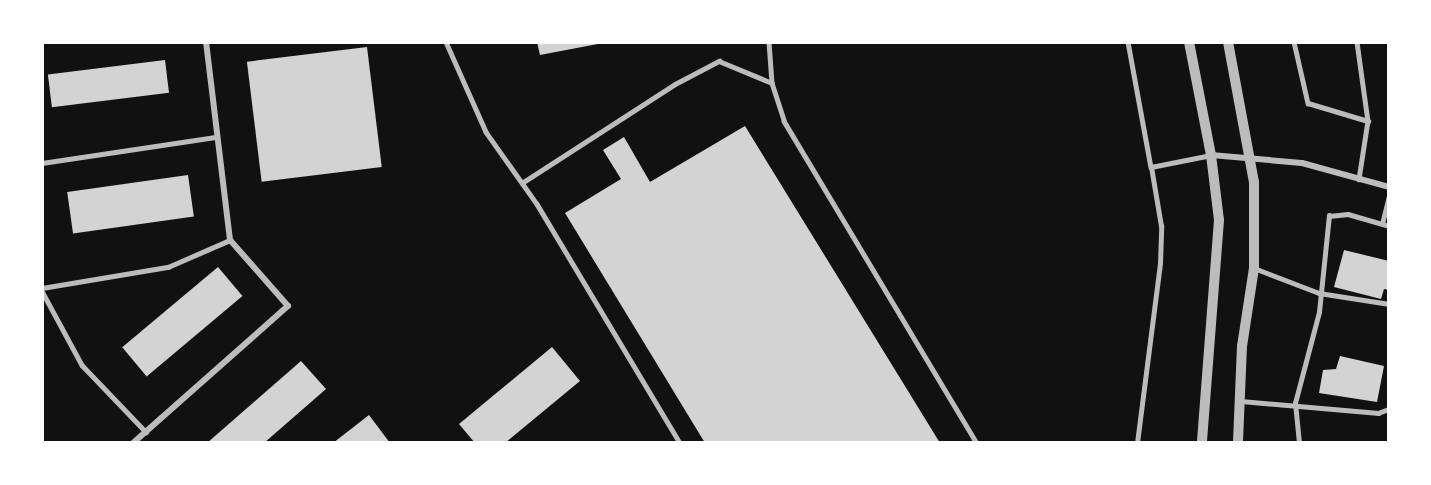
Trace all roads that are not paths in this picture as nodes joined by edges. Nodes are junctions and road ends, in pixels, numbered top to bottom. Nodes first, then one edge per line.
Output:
1 (206, 42) edge
2 (446, 42) edge
3 (769, 42) edge
4 (1128, 42) edge
5 (1189, 42) edge
6 (1228, 42) edge
7 (1294, 42) edge
8 (1357, 42) edge
9 (772, 83) junction
10 (1368, 121) junction
11 (216, 137) junction
12 (1211, 154) junction
13 (1252, 155) junction
14 (42, 163) edge
15 (1151, 166) junction
16 (1359, 179) junction
17 (522, 183) junction
18 (1389, 187) edge
19 (1389, 195) edge
20 (1382, 224) junction
21 (1389, 226) edge
22 (230, 240) junction
23 (1254, 268) junction
24 (42, 289) edge
25 (1319, 293) junction
26 (1389, 304) edge
27 (1239, 401) junction
28 (1295, 403) junction
29 (1389, 409) edge
30 (146, 432) junction
31 (133, 443) edge
32 (680, 443) edge
33 (977, 443) edge
34 (1137, 443) edge
35 (1202, 443) edge
36 (1238, 443) edge
37 (1299, 443) edge

1 - 11 street
2 - 17 lane
3 - 9 lane
4 - 15 lane
5 - 12 street
6 - 13 street
7 - 10 lane
8 - 10 lane
9 - 17 lane
9 - 33 lane
10 - 16 lane
11 - 14 lane
11 - 22 street
12 - 13 street
12 - 15 lane
12 - 35 street
13 - 16 street
13 - 23 street
15 - 34 lane
16 - 18 street
17 - 32 lane
19 - 20 lane
20 - 21 lane
20 - 25 lane
22 - 24 lane
22 - 30 street
23 - 25 lane
23 - 27 street
24 - 30 lane
25 - 26 lane
25 - 28 lane
27 - 28 lane
27 - 36 street
28 - 29 lane
28 - 37 lane
30 - 31 street

